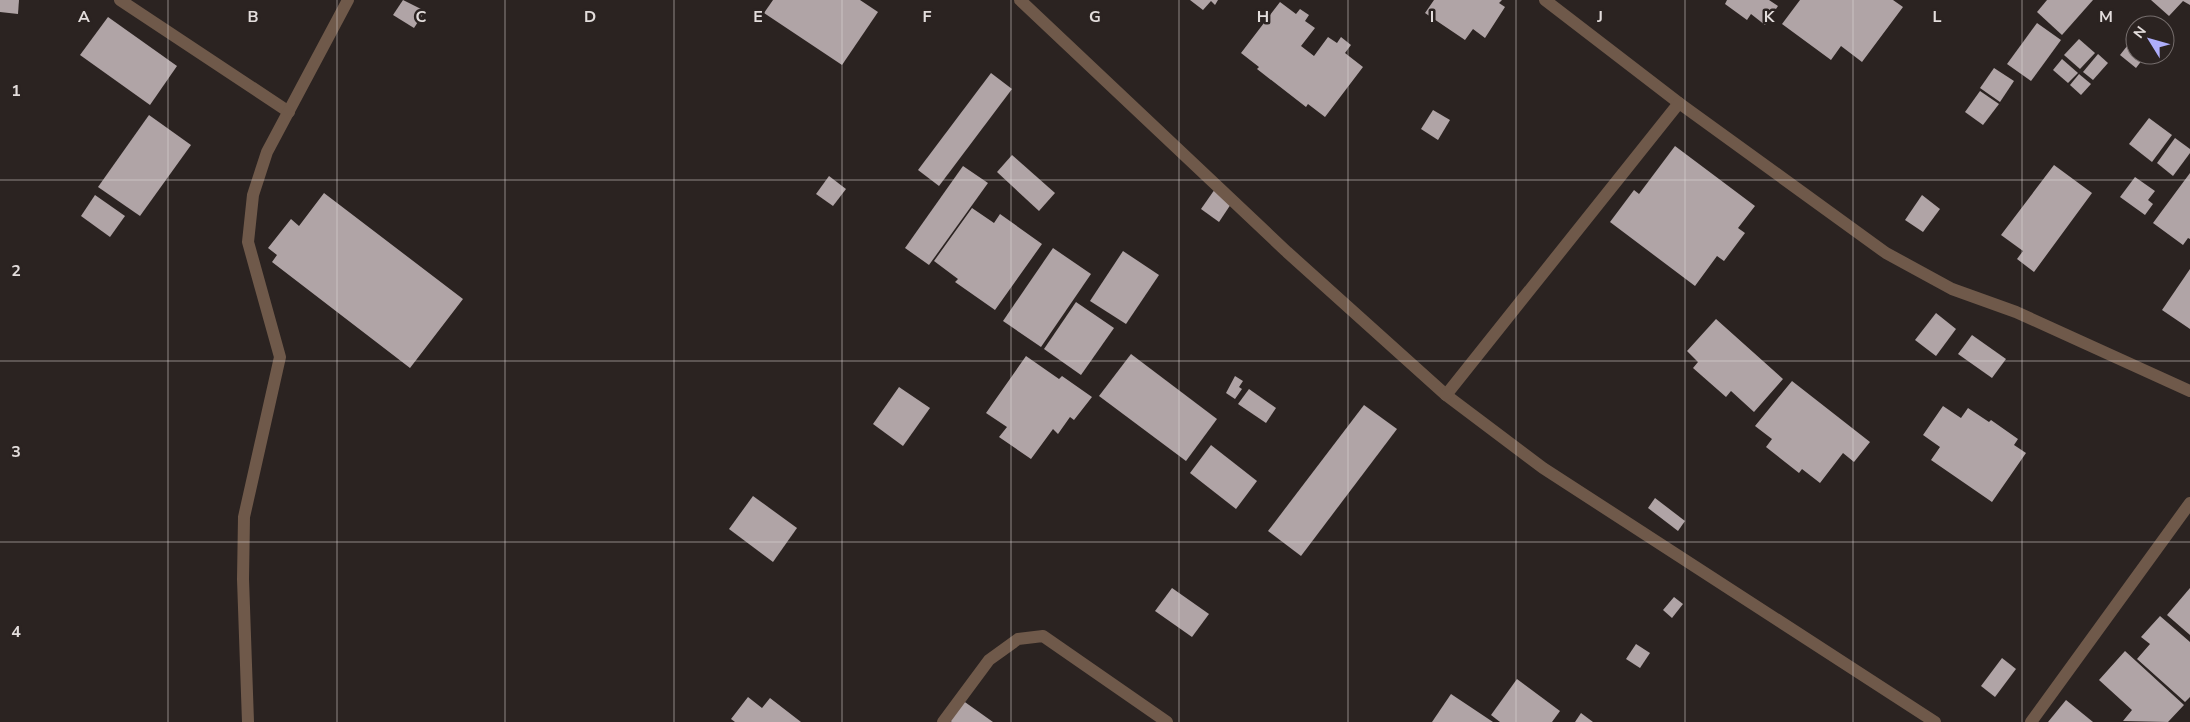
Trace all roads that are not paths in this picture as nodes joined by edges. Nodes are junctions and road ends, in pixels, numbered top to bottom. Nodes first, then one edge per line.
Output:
1 (120, 0) edge
2 (348, 0) edge
3 (1020, 0) edge
4 (1545, 0) edge
5 (1679, 103) junction
6 (290, 112) junction
7 (2190, 391) edge
8 (1446, 394) junction
9 (2190, 503) edge
10 (248, 722) edge
11 (943, 722) edge
12 (1167, 722) edge
13 (1935, 722) edge
14 (2030, 722) edge

1 - 6 street
2 - 6 street
3 - 8 street
4 - 5 street
5 - 7 street
5 - 8 street
6 - 10 street
8 - 13 street
9 - 14 street
11 - 12 street

